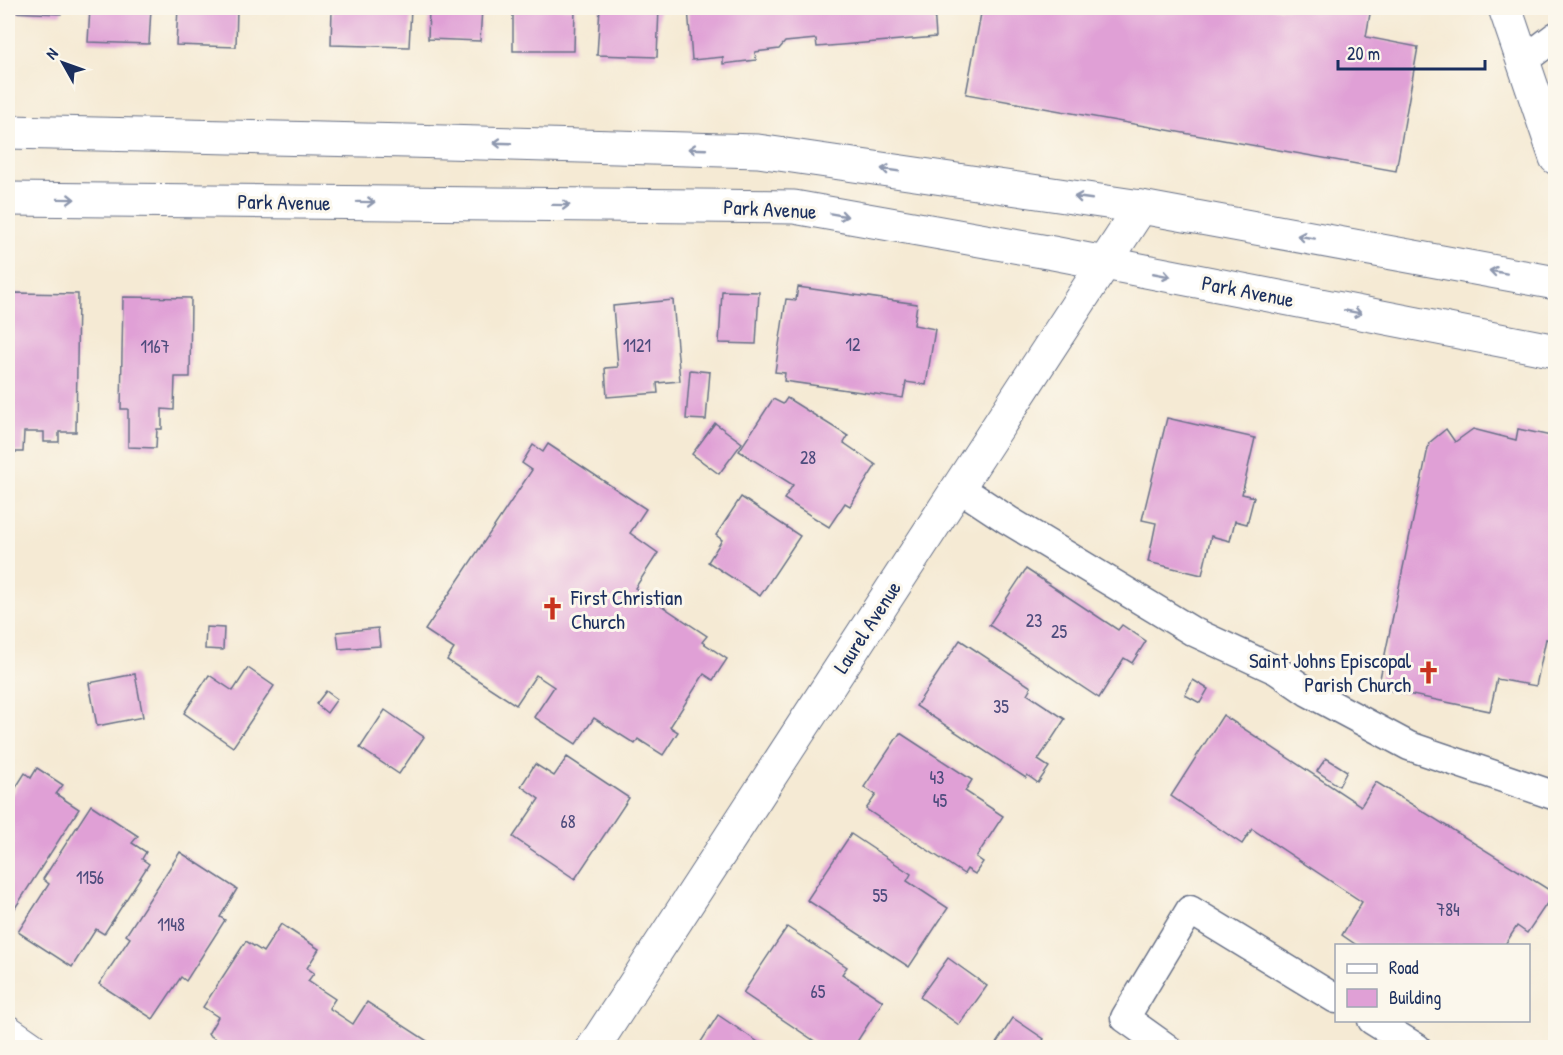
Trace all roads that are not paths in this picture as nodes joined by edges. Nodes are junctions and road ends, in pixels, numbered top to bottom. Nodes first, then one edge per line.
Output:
1 (1505, 8) edge
2 (1556, 36) edge
3 (1523, 61) junction
4 (8, 132) edge
5 (1556, 158) edge
6 (8, 198) edge
7 (1141, 207) junction
8 (1104, 263) junction
9 (1556, 283) edge
10 (1556, 351) edge
11 (958, 487) junction
12 (1556, 796) edge
13 (1335, 998) edge
14 (1375, 1022) edge
15 (8, 1032) edge
16 (31, 1047) edge
17 (592, 1047) edge
18 (1167, 1047) edge
19 (1417, 1047) edge

1 - 3 main road
2 - 3 lane
3 - 5 main road
7 -> 4 main road
6 -> 8 main road, Park Avenue
7 - 8 main road, Laurel Avenue
9 -> 7 main road
8 -> 10 main road, Park Avenue
8 - 11 main road, Laurel Avenue
11 - 12 lane
11 - 17 main road, Laurel Avenue
13 - 18 lane
14 - 19 lane
15 - 16 main road

